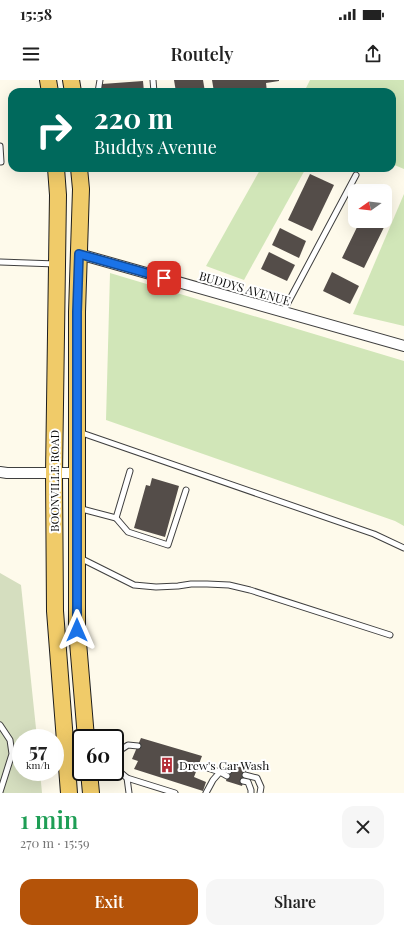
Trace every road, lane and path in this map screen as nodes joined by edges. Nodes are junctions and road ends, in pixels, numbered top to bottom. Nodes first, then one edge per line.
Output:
1 (0, 146) edge
2 (2, 162) dead end
3 (56, 172) edge
4 (80, 172) edge
5 (356, 175) dead end
6 (79, 254) junction
7 (0, 262) edge
8 (57, 264) junction
9 (283, 312) junction
10 (404, 346) edge
11 (77, 432) junction
12 (130, 471) dead end
13 (0, 472) edge
14 (77, 473) junction
15 (54, 474) junction
16 (186, 490) dead end
17 (77, 507) junction
18 (116, 518) junction
19 (404, 548) edge
20 (77, 556) junction
21 (390, 635) dead end
22 (0, 725) edge
23 (85, 729) edge
24 (138, 746) dead end
25 (198, 765) dead end
26 (220, 772) junction
27 (228, 773) dead end
28 (127, 778) junction
29 (90, 781) edge
30 (0, 792) edge
31 (69, 793) edge
32 (91, 793) edge
33 (129, 793) edge
34 (175, 793) edge
35 (206, 793) edge
36 (251, 793) edge
37 (260, 793) edge

1 - 2 lane
3 - 8 main road, BOONVILLE ROAD
4 - 6 main road, BOONVILLE ROAD
5 - 9 lane
6 - 9 street, BUDDYS AVENUE
6 - 11 main road, BOONVILLE ROAD
7 - 8 lane
8 - 15 main road, BOONVILLE ROAD
9 - 10 street, BUDDYS AVENUE
11 - 14 main road, BOONVILLE ROAD
11 - 19 lane
12 - 18 lane
13 - 15 street
14 - 15 street
14 - 17 main road, BOONVILLE ROAD
15 - 31 main road, BOONVILLE ROAD
16 - 18 lane
17 - 18 lane
17 - 20 main road, BOONVILLE ROAD
20 - 21 lane
20 - 23 main road, BOONVILLE ROAD
22 - 30 lane
24 - 28 lane
25 - 26 lane
26 - 27 lane
26 - 35 lane
28 - 33 lane
28 - 34 lane
29 - 32 main road
36 - 37 lane

